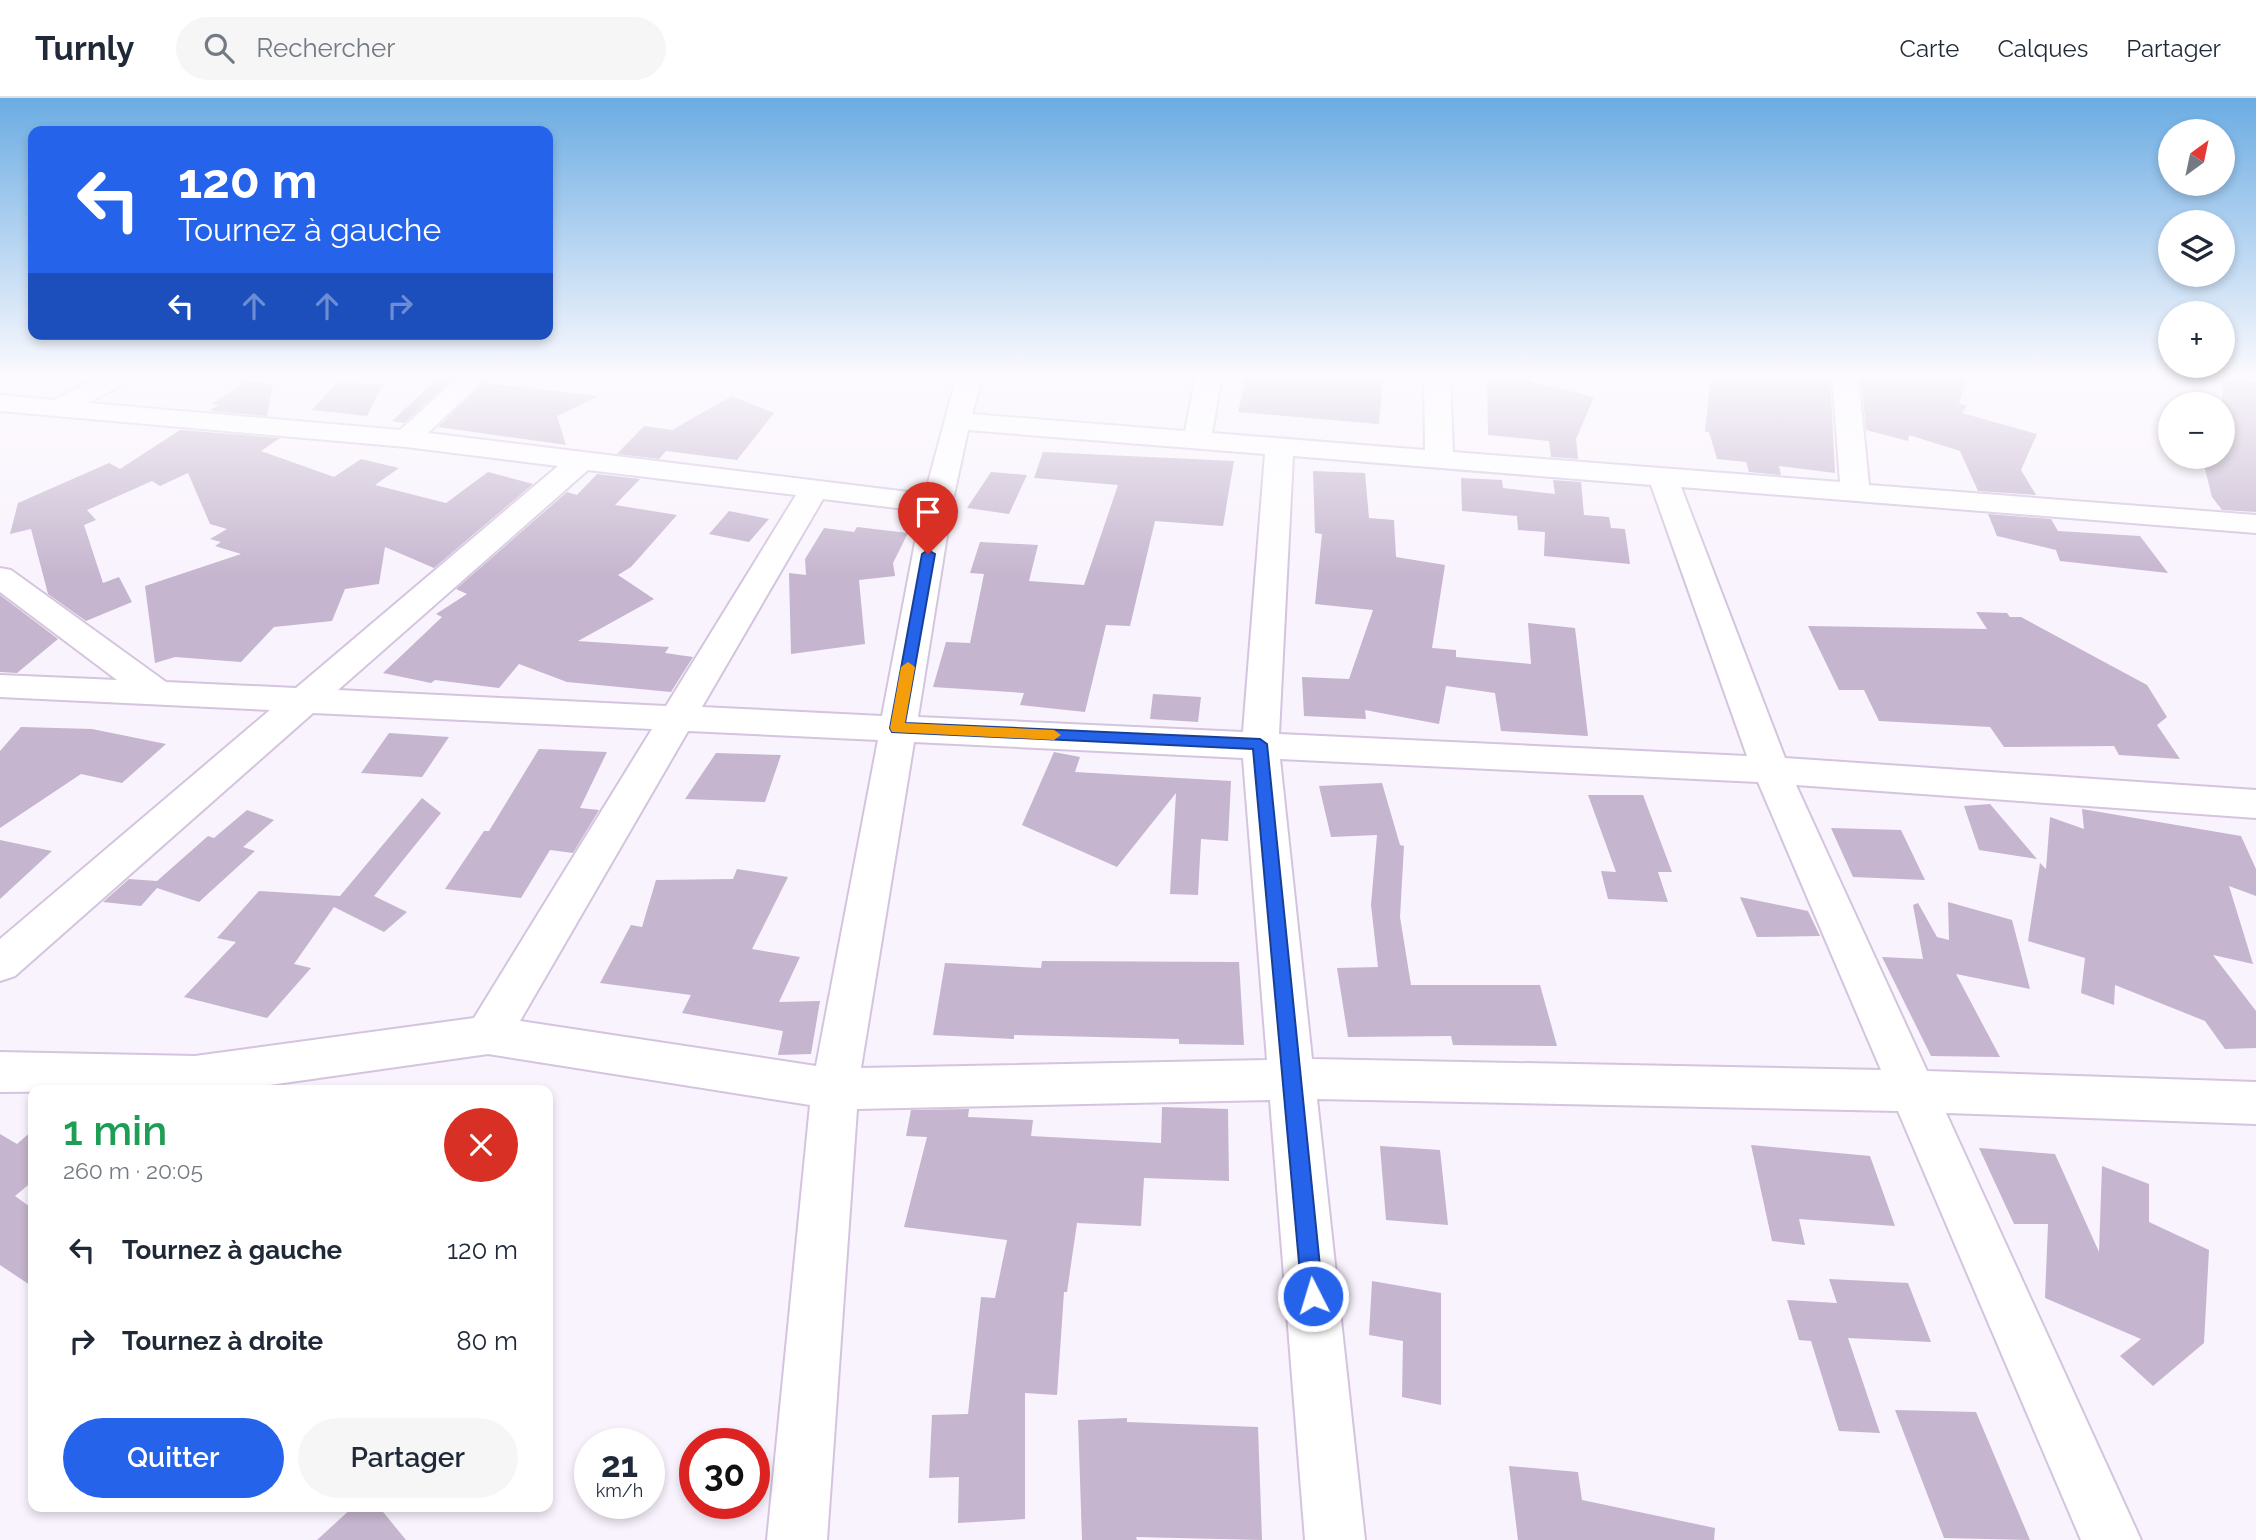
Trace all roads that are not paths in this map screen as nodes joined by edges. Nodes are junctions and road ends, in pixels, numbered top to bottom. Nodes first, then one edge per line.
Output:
1 (434, 442) edge
2 (951, 442) edge
3 (1229, 442) edge
4 (1439, 442) edge
5 (1851, 442) edge
6 (1280, 446) junction
7 (1439, 459) junction
8 (582, 460) junction
9 (1663, 477) junction
10 (814, 489) junction
11 (1855, 492) junction
12 (937, 504) junction
13 (2256, 524) edge
14 (0, 577) edge
15 (0, 687) edge
16 (160, 695) junction
17 (304, 701) junction
18 (680, 718) junction
19 (897, 728) junction
20 (1260, 744) junction
21 (1770, 770) junction
22 (2256, 804) edge
23 (0, 964) edge
24 (488, 1035) junction
25 (0, 1072) edge
26 (1293, 1079) junction
27 (835, 1089) junction
28 (1913, 1091) junction
29 (2256, 1103) edge
30 (797, 1540) edge
31 (1335, 1540) edge
32 (2112, 1540) edge

1 - 8 street
2 - 12 street
3 - 6 street
4 - 7 street
5 - 11 street
6 - 7 street
6 - 20 street
7 - 9 street
8 - 10 street
8 - 17 street
9 - 11 street
9 - 21 street
10 - 12 street
10 - 18 street
11 - 13 street
12 - 19 street
14 - 16 street
15 - 16 street
16 - 17 street
17 - 18 street
17 - 23 street
18 - 19 street
18 - 24 street
19 - 20 street
19 - 27 street
20 - 21 street
20 - 26 street
21 - 22 street
21 - 28 street
24 - 25 street
24 - 27 street
26 - 27 street
26 - 28 street
26 - 31 street
27 - 30 street
28 - 29 street
28 - 32 street

